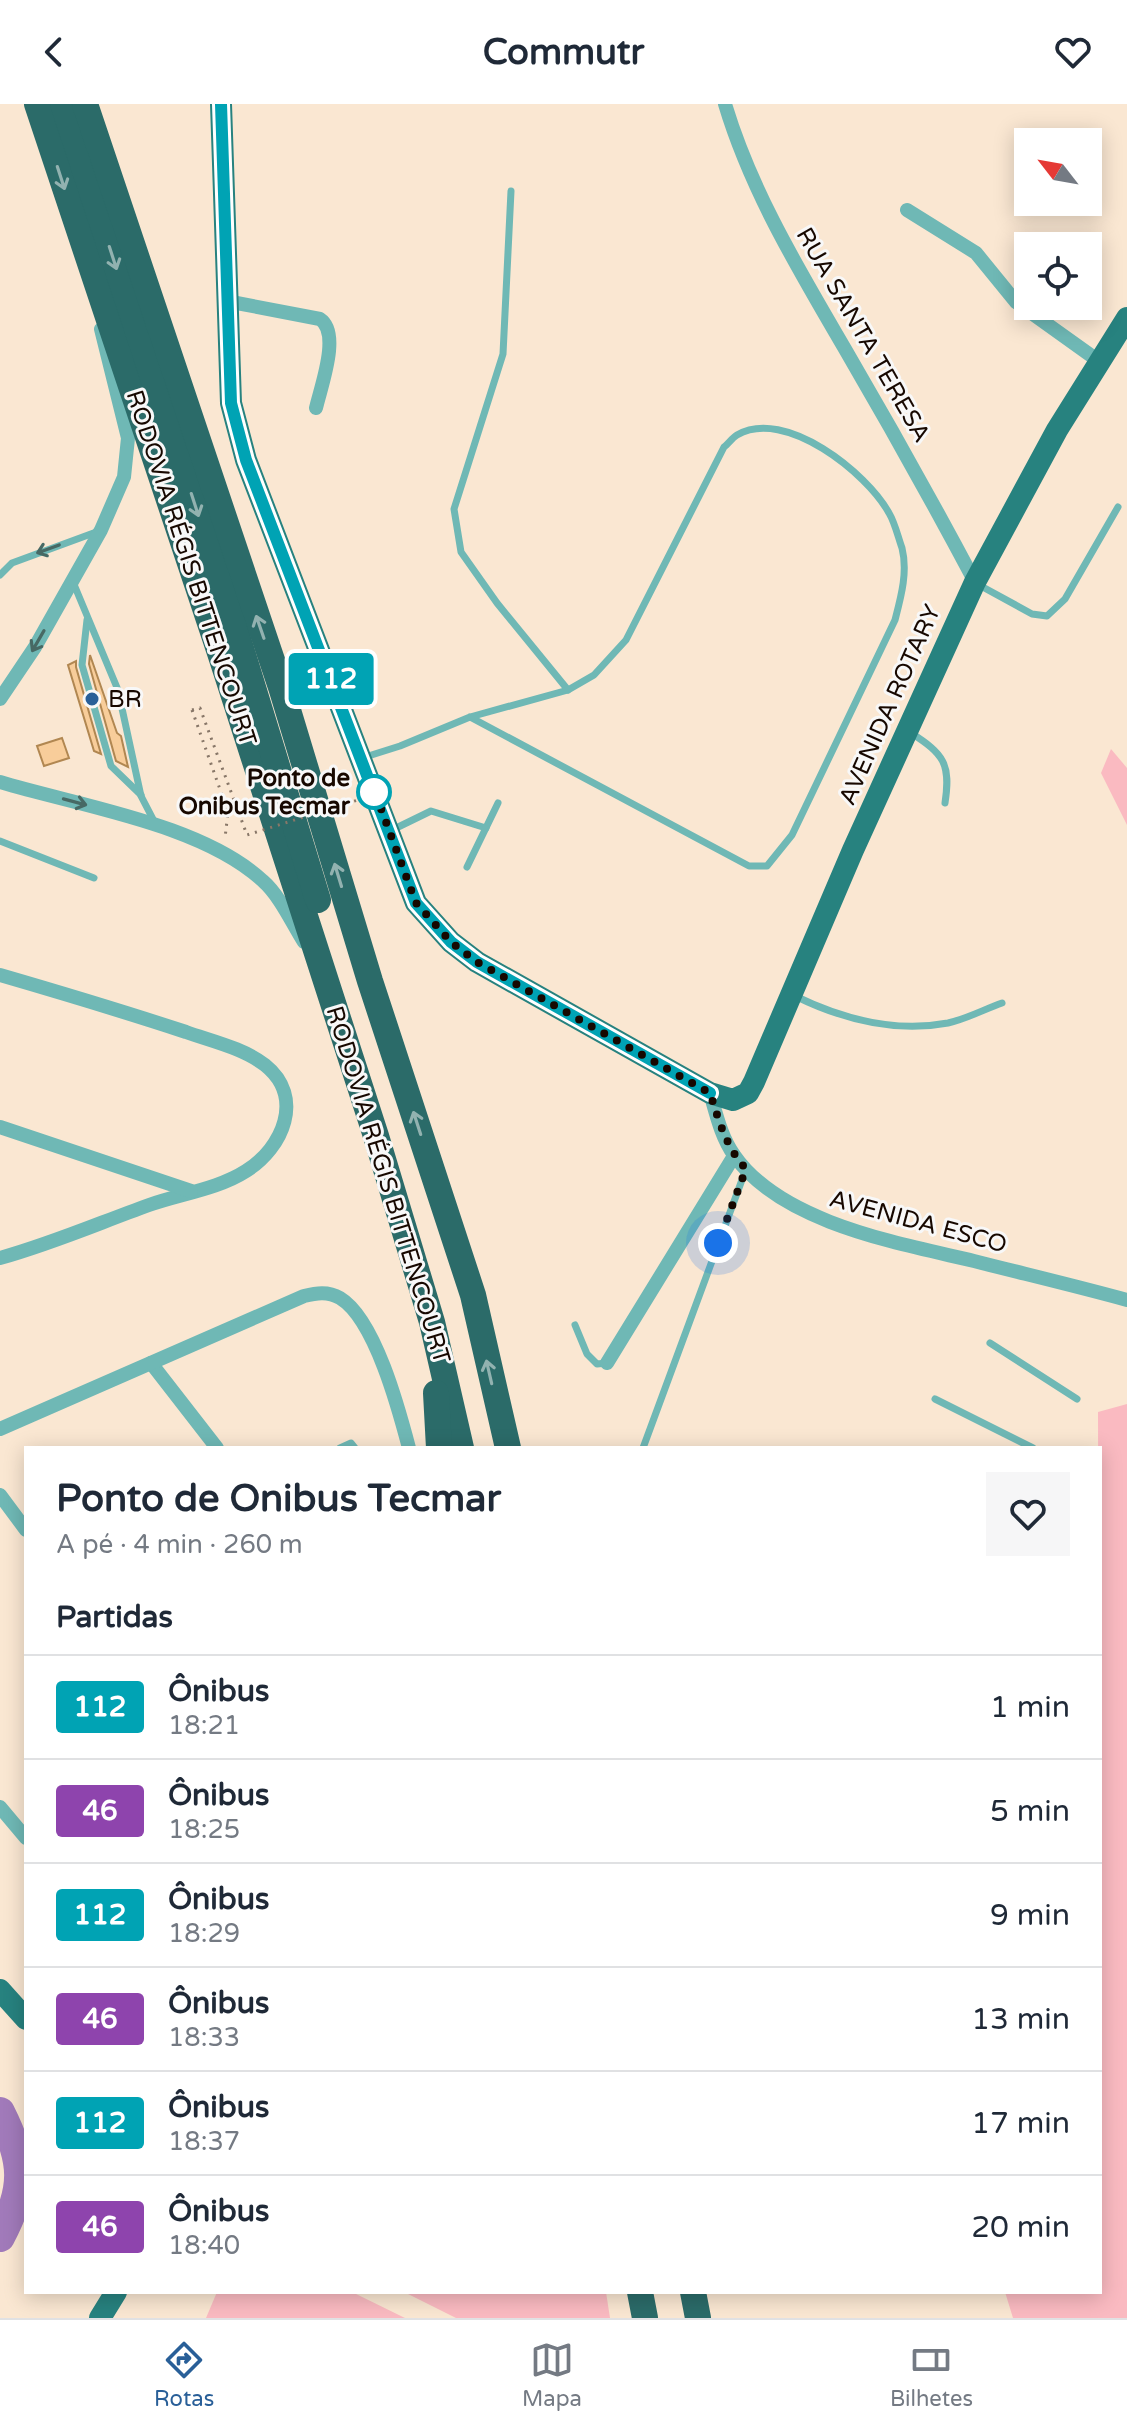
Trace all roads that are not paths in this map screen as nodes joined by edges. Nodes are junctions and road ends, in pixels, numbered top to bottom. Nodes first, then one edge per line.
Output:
1 (37, 104) edge
2 (63, 104) edge
3 (85, 104) edge
4 (98, 104) edge
5 (221, 104) edge
6 (725, 104) edge
7 (511, 191) dead end
8 (116, 197) junction
9 (907, 210) dead end
10 (89, 262) junction
11 (226, 301) junction
12 (1127, 318) edge
13 (1100, 362) junction
14 (316, 408) dead end
15 (168, 496) junction
16 (1118, 507) dead end
17 (101, 530) junction
18 (0, 575) edge
19 (72, 580) junction
20 (975, 582) junction
21 (88, 618) junction
22 (568, 690) junction
23 (0, 698) edge
24 (470, 717) junction
25 (907, 730) junction
26 (362, 758) junction
27 (0, 782) edge
28 (141, 796) junction
29 (498, 803) dead end
30 (945, 803) dead end
31 (157, 827) junction
32 (486, 828) junction
33 (390, 832) junction
34 (0, 841) edge
35 (467, 867) dead end
36 (94, 878) dead end
37 (304, 942) junction
38 (4, 979) edge
39 (790, 993) junction
40 (330, 995) junction
41 (1002, 1003) dead end
42 (710, 1093) junction
43 (0, 1127) edge
44 (376, 1136) junction
45 (734, 1156) junction
46 (746, 1169) junction
47 (192, 1191) junction
48 (0, 1258) edge
49 (1127, 1300) edge
50 (432, 1322) junction
51 (575, 1325) dead end
52 (990, 1343) dead end
53 (151, 1363) junction
54 (607, 1363) joint
55 (935, 1399) dead end
56 (1077, 1399) dead end
57 (0, 1429) edge
58 (215, 1446) edge
59 (408, 1446) edge
60 (439, 1446) edge
61 (461, 1446) edge
62 (508, 1446) edge
63 (644, 1446) edge
64 (1029, 1446) edge
65 (0, 1495) edge
66 (24, 1527) edge
67 (0, 1807) edge
68 (24, 1836) edge
69 (0, 1990) edge
70 (24, 2017) edge
71 (115, 2294) edge
72 (640, 2294) edge
73 (693, 2294) edge
74 (101, 2317) edge
75 (645, 2318) edge
76 (698, 2318) edge

1 -> 10 highway, RODOVIA RÉGIS BITTENCOURT
2 -> 44 highway
3 - 8 highway, RODOVIA RÉGIS BITTENCOURT
4 - 8 highway
5 - 11 main road
6 - 20 street, RUA SANTA TERESA
7 - 22 lane
62 -> 8 highway, RODOVIA RÉGIS BITTENCOURT
9 - 13 street
10 - 15 highway, RODOVIA RÉGIS BITTENCOURT
10 - 17 street
11 - 14 street
11 - 26 main road
12 - 13 main road, AVENIDA ROTARY
13 - 20 main road, AVENIDA ROTARY
15 - 37 highway
15 - 40 highway, RODOVIA RÉGIS BITTENCOURT
16 - 20 lane
17 -> 18 lane
17 - 19 street
19 - 21 lane
19 -> 23 street
20 - 25 main road, AVENIDA ROTARY
21 - 28 lane
21 - 28 lane
22 - 24 lane
22 - 24 lane
24 - 26 lane
25 - 30 lane
25 - 39 main road, AVENIDA ROTARY
26 - 33 main road
27 -> 31 street
28 - 31 lane
29 - 32 lane
31 - 37 street
32 - 33 lane
32 - 35 lane
33 - 42 main road
34 - 36 lane
37 - 40 highway
38 - 47 street
39 - 41 lane
39 - 42 main road, AVENIDA ROTARY
40 - 44 highway, RODOVIA RÉGIS BITTENCOURT
42 - 45 street, AVENIDA ESCO
43 - 47 street
44 - 50 highway, RODOVIA RÉGIS BITTENCOURT
45 - 46 street, AVENIDA ESCO
45 - 54 street
46 - 49 street, AVENIDA ESCO
46 - 63 lane
47 - 48 street
50 - 60 highway
50 - 61 highway, RODOVIA RÉGIS BITTENCOURT
51 - 54 lane
52 - 56 lane
53 - 57 street
53 - 58 street
53 - 59 street
55 - 64 lane
65 - 66 street
67 - 68 street
69 - 70 main road
71 - 74 main road
72 - 75 highway
73 - 76 highway

